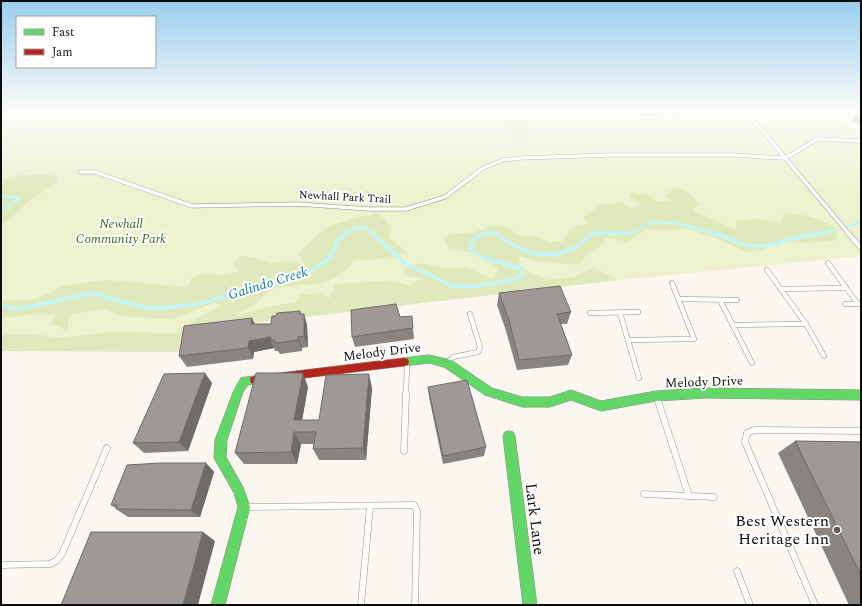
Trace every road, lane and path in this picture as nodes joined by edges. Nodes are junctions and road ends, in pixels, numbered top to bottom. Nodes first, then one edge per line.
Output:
1 (769, 140) edge
2 (815, 140) edge
3 (845, 140) edge
4 (861, 141) edge
5 (783, 158) junction
6 (80, 172) dead end
7 (861, 248) edge
8 (828, 263) dead end
9 (767, 270) dead end
10 (672, 284) dead end
11 (846, 288) junction
12 (780, 289) junction
13 (679, 299) junction
14 (720, 300) junction
15 (737, 300) dead end
16 (845, 304) dead end
17 (859, 304) edge
18 (620, 312) junction
19 (638, 312) dead end
20 (590, 313) dead end
21 (470, 314) dead end
22 (806, 324) junction
23 (733, 325) junction
24 (628, 340) junction
25 (824, 356) dead end
26 (407, 362) junction
27 (447, 363) junction
28 (752, 363) dead end
29 (639, 378) dead end
30 (861, 395) edge
31 (656, 396) junction
32 (861, 431) edge
33 (509, 436) dead end
34 (107, 448) dead end
35 (404, 451) dead end
36 (644, 494) dead end
37 (689, 496) junction
38 (714, 497) dead end
39 (370, 506) junction
40 (244, 507) junction
41 (1, 565) edge
42 (737, 571) dead end
43 (218, 605) edge
44 (362, 605) edge
45 (416, 605) edge
46 (530, 605) edge
47 (750, 605) edge
48 (815, 605) edge

1 - 5 lane
2 - 5 lane
3 - 4 lane
5 - 6 lane, Newhall Park Trail
5 - 7 lane
8 - 11 lane
9 - 12 lane
10 - 13 lane
11 - 12 lane
11 - 17 lane
12 - 22 lane
13 - 14 lane
13 - 24 lane
14 - 15 lane
14 - 23 lane
16 - 17 lane
18 - 19 lane
18 - 20 lane
18 - 24 lane
21 - 27 lane
22 - 23 lane
22 - 25 lane
23 - 28 lane
24 - 29 lane
26 - 27 street, Melody Drive
26 - 35 lane
26 - 40 street, Melody Drive
27 - 31 street, Melody Drive
30 - 31 street, Melody Drive
31 - 37 lane
32 - 48 lane
33 - 46 street, Lark Lane
34 - 41 lane
36 - 37 lane
37 - 38 lane
39 - 40 lane
39 - 44 lane
39 - 45 lane
40 - 43 street
42 - 47 lane

